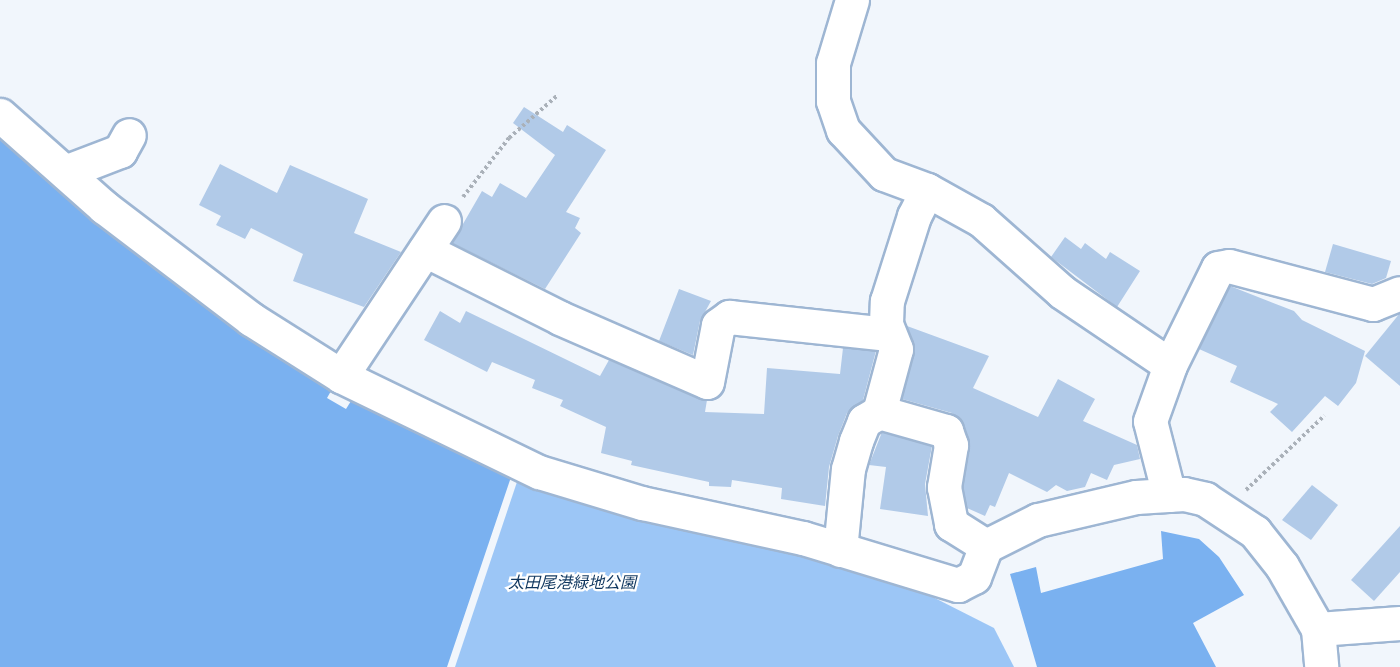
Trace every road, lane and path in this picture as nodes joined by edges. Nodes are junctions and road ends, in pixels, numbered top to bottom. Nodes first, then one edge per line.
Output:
1 (852, 0) edge
2 (558, 95) dead end
3 (0, 115) edge
4 (129, 135) dead end
5 (65, 172) junction
6 (927, 190) junction
7 (444, 221) joint
8 (425, 250) junction
9 (1400, 294) edge
10 (889, 334) junction
11 (1170, 365) junction
12 (341, 376) junction
13 (879, 412) junction
14 (1324, 416) dead end
15 (1169, 495) junction
16 (1226, 510) junction
17 (986, 546) junction
18 (840, 550) junction
19 (1400, 623) edge
20 (1318, 629) junction
21 (1321, 667) edge

1 - 6 street
2 - 7 path
3 - 5 street
4 - 5 street
5 - 12 street
6 - 10 street
6 - 11 street
7 - 8 street
8 - 10 street
8 - 12 street
9 - 11 street
10 - 13 street
11 - 15 street
12 - 18 street
13 - 17 street
13 - 18 street
14 - 16 path
15 - 16 street
15 - 17 street
16 - 20 street
17 - 18 street
19 - 20 street
20 - 21 street

